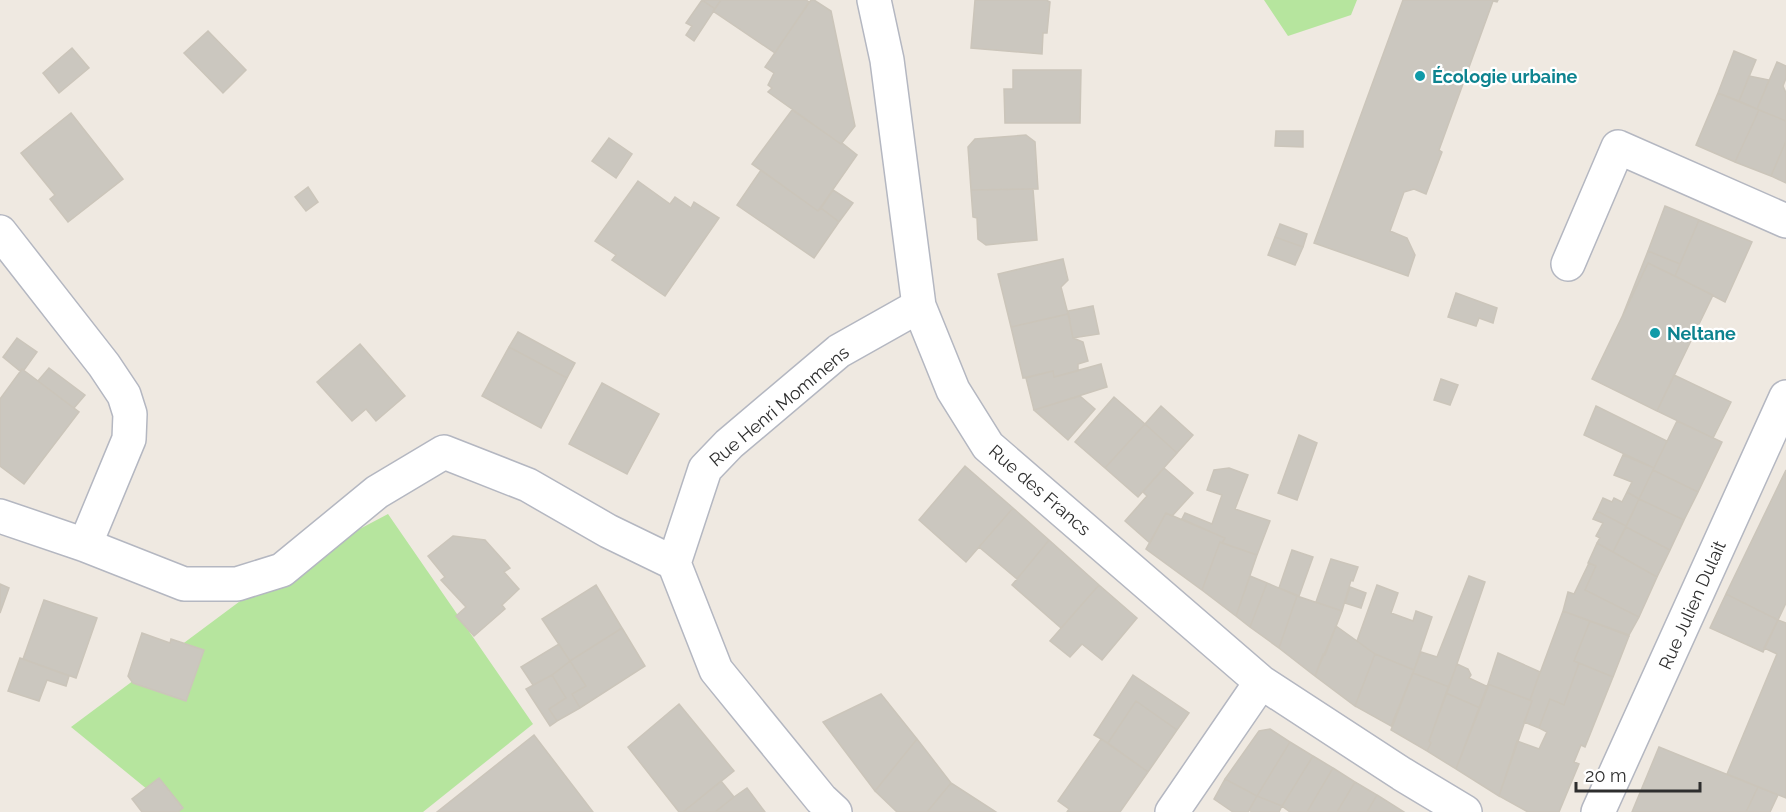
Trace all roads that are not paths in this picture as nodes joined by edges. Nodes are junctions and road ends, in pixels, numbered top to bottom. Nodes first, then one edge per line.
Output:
1 (874, 0) edge
2 (1786, 221) edge
3 (0, 232) edge
4 (1568, 264) dead end
5 (919, 306) junction
6 (1786, 398) edge
7 (0, 516) edge
8 (85, 545) junction
9 (674, 563) junction
10 (1261, 682) junction
11 (836, 812) edge
12 (1172, 812) edge
13 (1465, 812) edge
14 (1598, 812) edge

1 - 5 street, Rue des Francs
2 - 4 street
3 - 8 street
5 - 9 street, Rue Henri Mommens
5 - 10 street, Rue des Francs
6 - 14 street, Rue Julien Dulait
7 - 8 street
8 - 9 street
9 - 11 street
10 - 12 street
10 - 13 street, Rue des Francs

